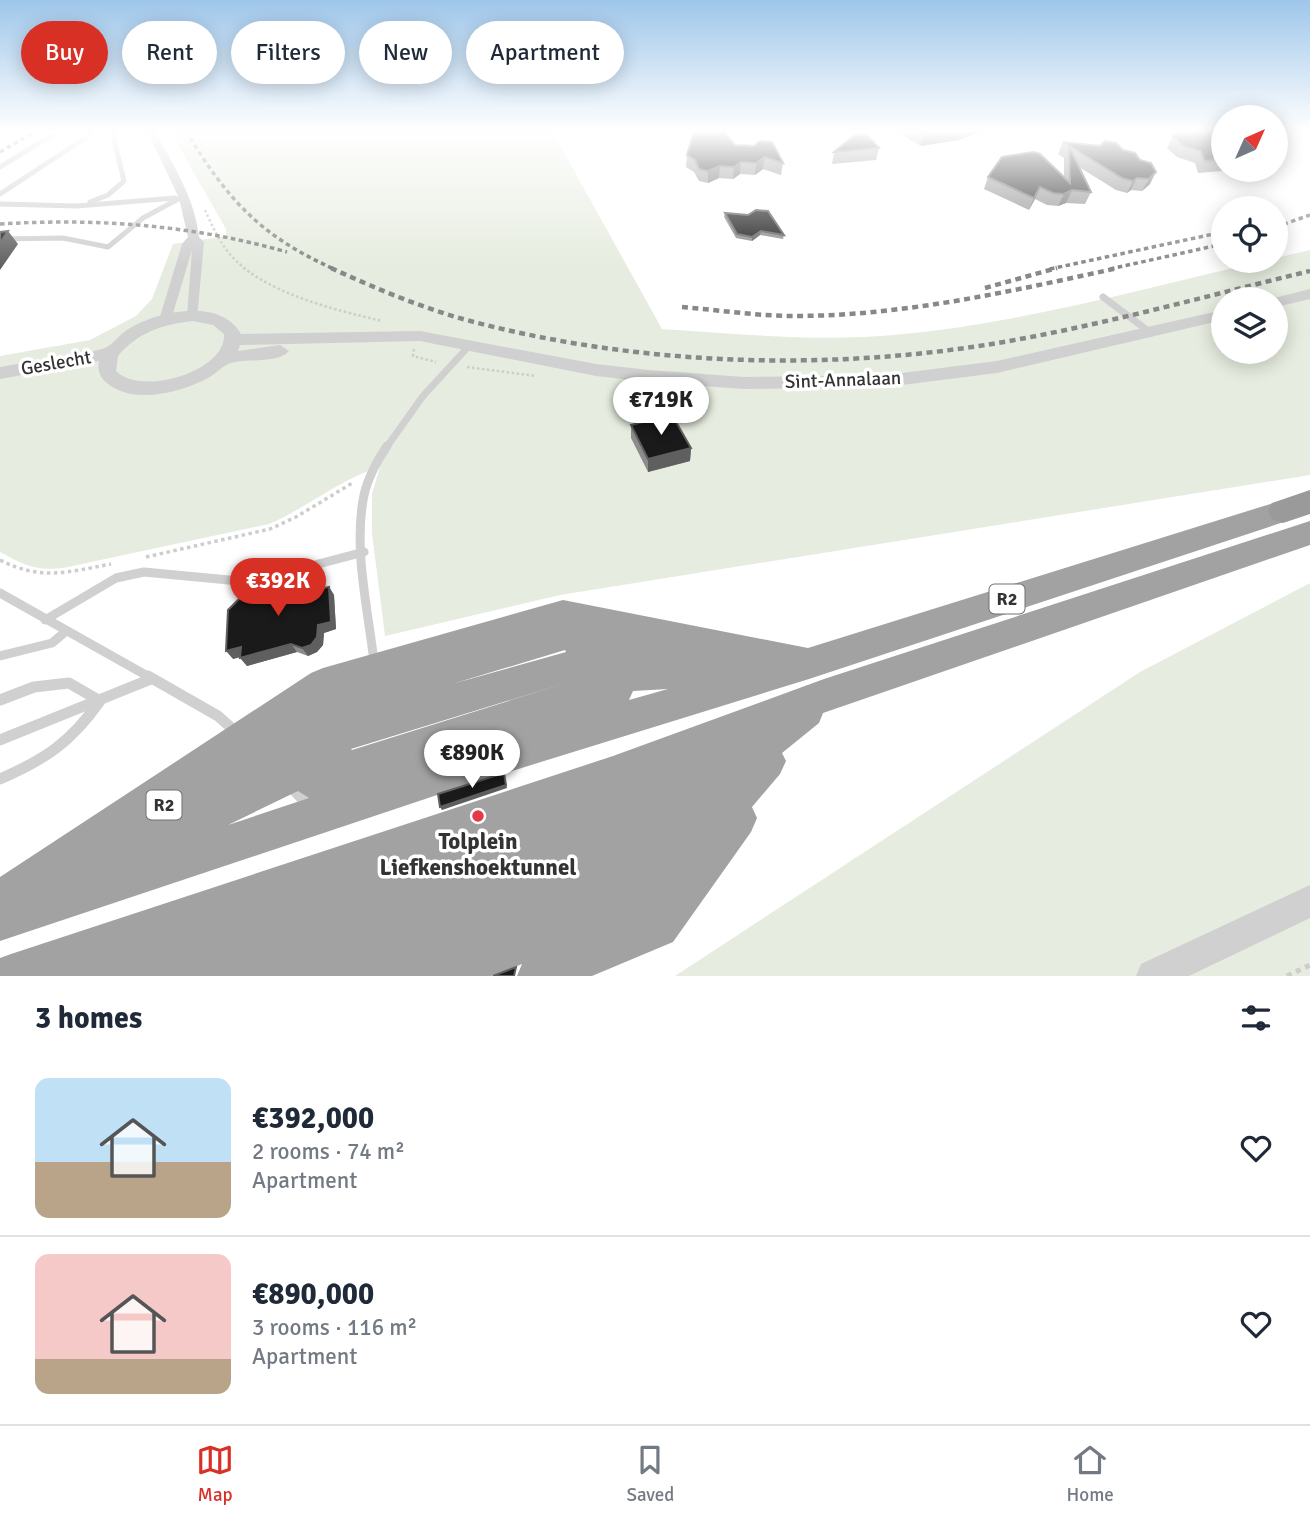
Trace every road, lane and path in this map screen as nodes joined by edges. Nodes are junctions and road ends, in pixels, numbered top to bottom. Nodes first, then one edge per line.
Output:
1 (27, 177) edge
2 (123, 177) edge
3 (172, 177) edge
4 (0, 194) edge
5 (182, 197) junction
6 (0, 204) edge
7 (77, 206) junction
8 (194, 238) junction
9 (218, 238) dead end
10 (0, 239) edge
11 (1310, 294) edge
12 (1104, 297) dead end
13 (1288, 299) edge
14 (193, 316) junction
15 (1211, 318) edge
16 (165, 320) junction
17 (1151, 333) junction
18 (420, 337) junction
19 (233, 340) junction
20 (464, 346) junction
21 (111, 353) junction
22 (223, 358) junction
23 (107, 372) junction
24 (0, 373) edge
25 (663, 377) junction
26 (0, 383) edge
27 (669, 411) dead end
28 (371, 474) junction
29 (1296, 507) edge
30 (1310, 533) edge
31 (364, 552) junction
32 (143, 558) dead end
33 (0, 560) edge
34 (118, 563) dead end
35 (0, 593) edge
36 (45, 620) junction
37 (65, 632) junction
38 (0, 656) edge
39 (151, 679) junction
40 (817, 680) junction
41 (0, 700) edge
42 (100, 701) junction
43 (383, 739) junction
44 (0, 740) edge
45 (0, 779) edge
46 (285, 780) junction
47 (1310, 901) edge
48 (0, 913) edge
49 (1310, 965) edge
50 (2, 976) edge
51 (11, 976) edge
52 (26, 976) edge
53 (47, 976) edge
54 (87, 976) edge
55 (173, 976) edge
56 (368, 976) edge
57 (433, 976) edge
58 (539, 976) edge
59 (1153, 976) edge
60 (1287, 976) edge

1 - 4 lane
2 - 7 lane
3 - 5 street
5 - 7 lane
5 - 8 street
5 - 10 lane
6 - 7 lane
8 - 14 street
8 - 16 street
9 - 18 path
11 - 13 street
12 - 17 lane
14 - 16 street, Geslecht
14 - 19 street, Geslecht
15 - 17 street, Sint-Annalaan
16 - 21 street, Geslecht
17 - 25 street, Sint-Annalaan
18 - 19 street, Sint-Annalaan
18 - 20 street, Sint-Annalaan
19 - 22 street, Geslecht
20 - 22 street, Sint-Annalaan
20 - 25 street, Sint-Annalaan
20 - 28 lane
21 - 23 street, Geslecht
21 - 24 street, Geslecht
22 - 23 street, Geslecht
23 - 26 street, Geslecht
25 - 27 lane
28 - 31 lane
28 - 32 path
29 - 40 highway, R2
30 - 40 highway, R2
31 - 36 lane
31 - 43 lane
33 - 34 path
35 - 36 lane
36 - 37 lane
37 - 38 lane
37 - 39 lane
39 - 42 lane
39 - 46 lane
40 - 43 highway, R2
40 - 43 highway, R2
40 - 43 highway, R2
40 - 46 highway, R2
40 - 46 highway, R2
40 - 50 highway, R2
40 - 51 highway, R2
40 - 52 highway, R2
40 - 53 highway, R2
40 - 54 highway, R2
40 - 55 highway, R2
40 - 56 highway, R2
40 - 57 highway, R2
40 - 58 highway
41 - 42 lane
42 - 44 lane
42 - 45 lane
43 - 46 highway, R2
43 - 46 highway, R2
43 - 46 highway, R2
46 - 48 highway, R2
46 - 48 highway, R2
46 - 48 highway, R2
47 - 59 street
49 - 60 path

